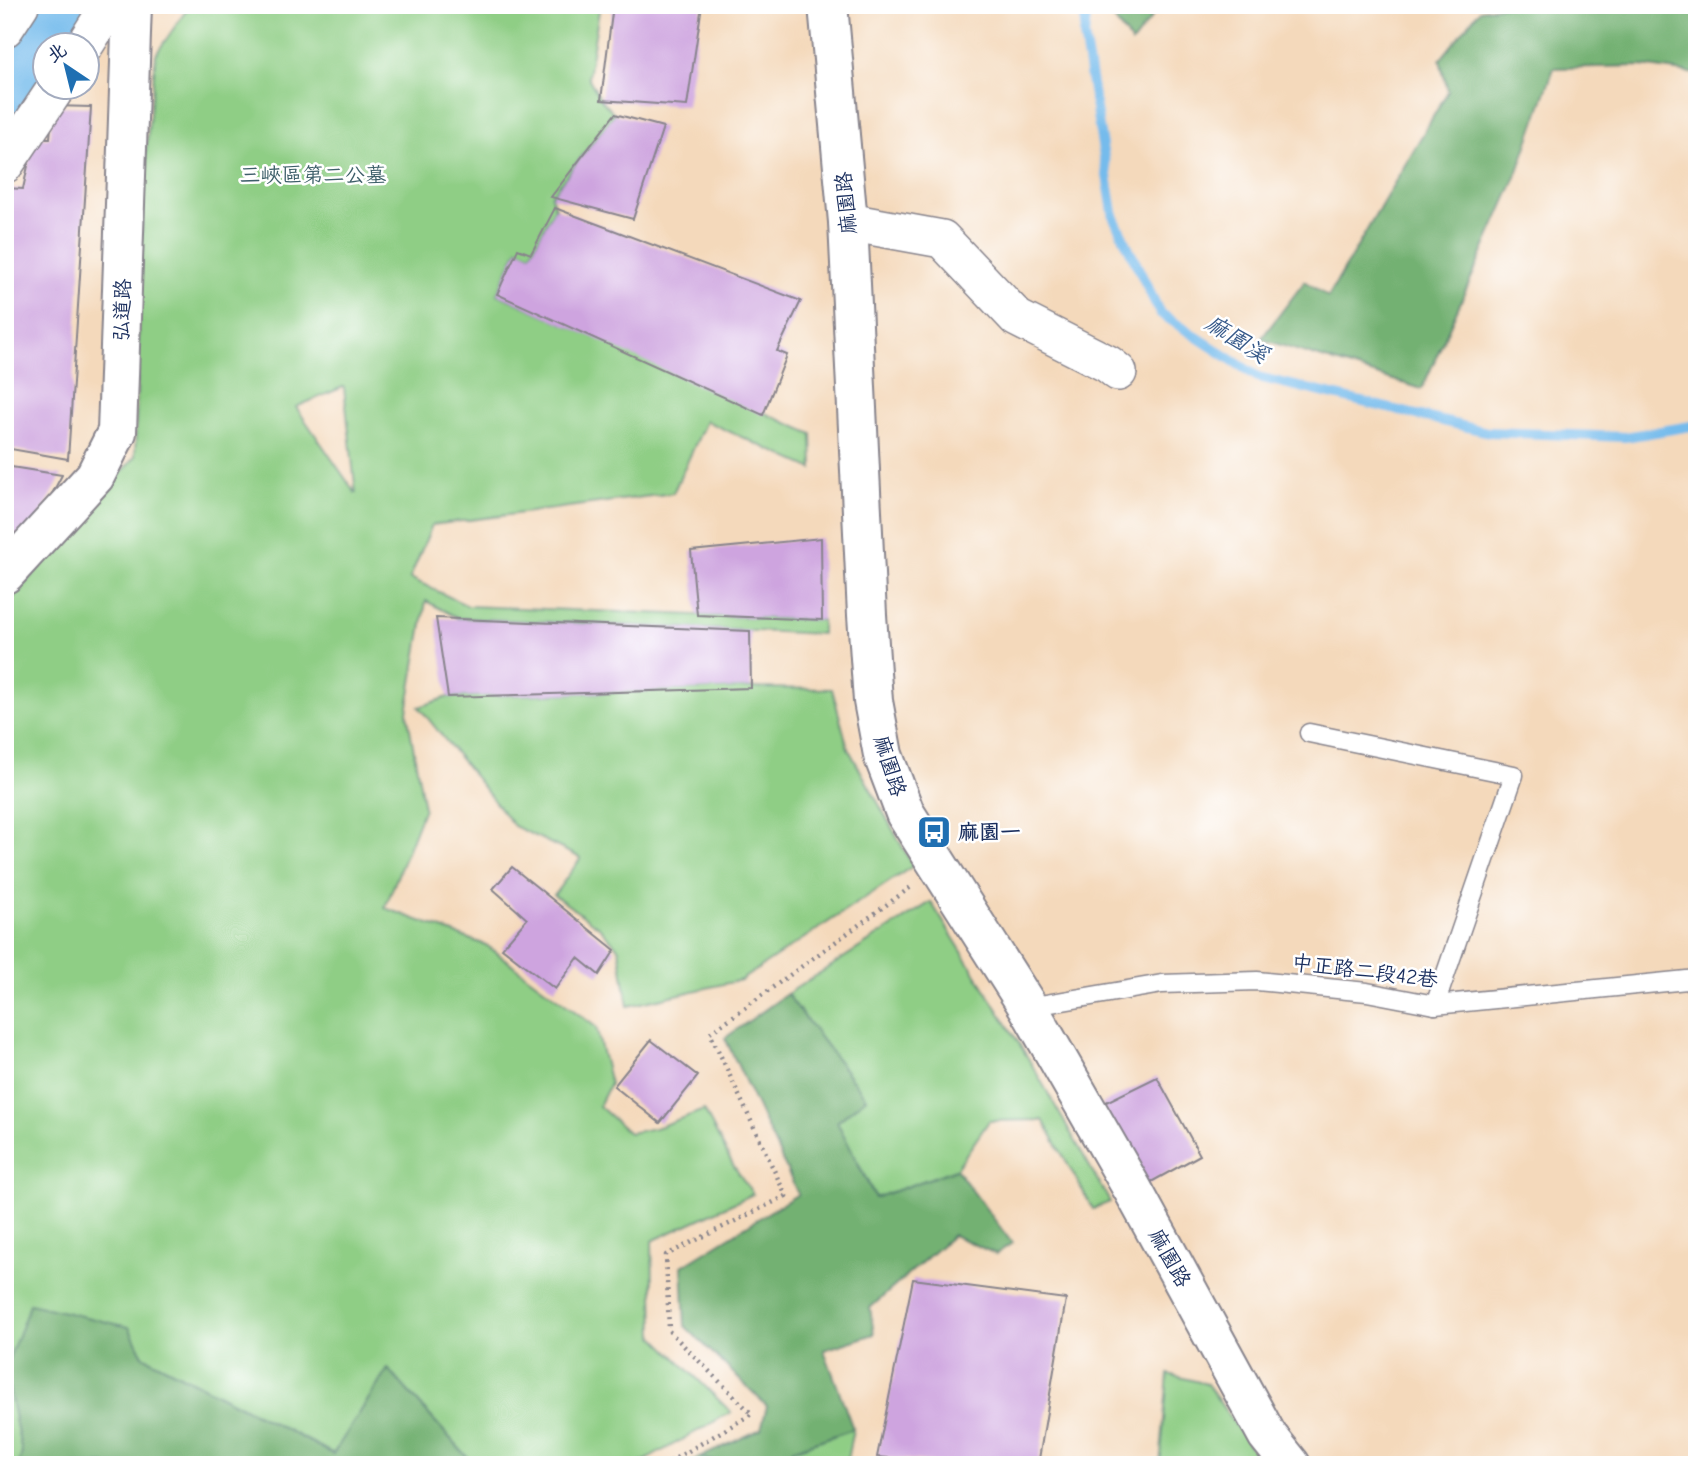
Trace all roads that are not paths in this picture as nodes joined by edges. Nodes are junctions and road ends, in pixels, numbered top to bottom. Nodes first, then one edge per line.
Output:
1 (20, 5) edge
2 (110, 5) edge
3 (132, 5) edge
4 (828, 5) edge
5 (5, 28) edge
6 (93, 32) edge
7 (47, 102) edge
8 (5, 164) edge
9 (848, 222) junction
10 (1118, 372) dead end
11 (5, 574) edge
12 (1309, 733) dead end
13 (1697, 979) edge
14 (1435, 1004) junction
15 (1028, 1007) junction
16 (1291, 1465) edge

1 - 5 street
2 - 6 street
3 - 11 street, 弘道路
4 - 9 street, 麻園路
7 - 8 street
9 - 10 street
9 - 15 street, 麻園路
12 - 14 lane
13 - 14 lane, 中正路二段42巷
14 - 15 lane, 中正路二段42巷
15 - 16 street, 麻園路

